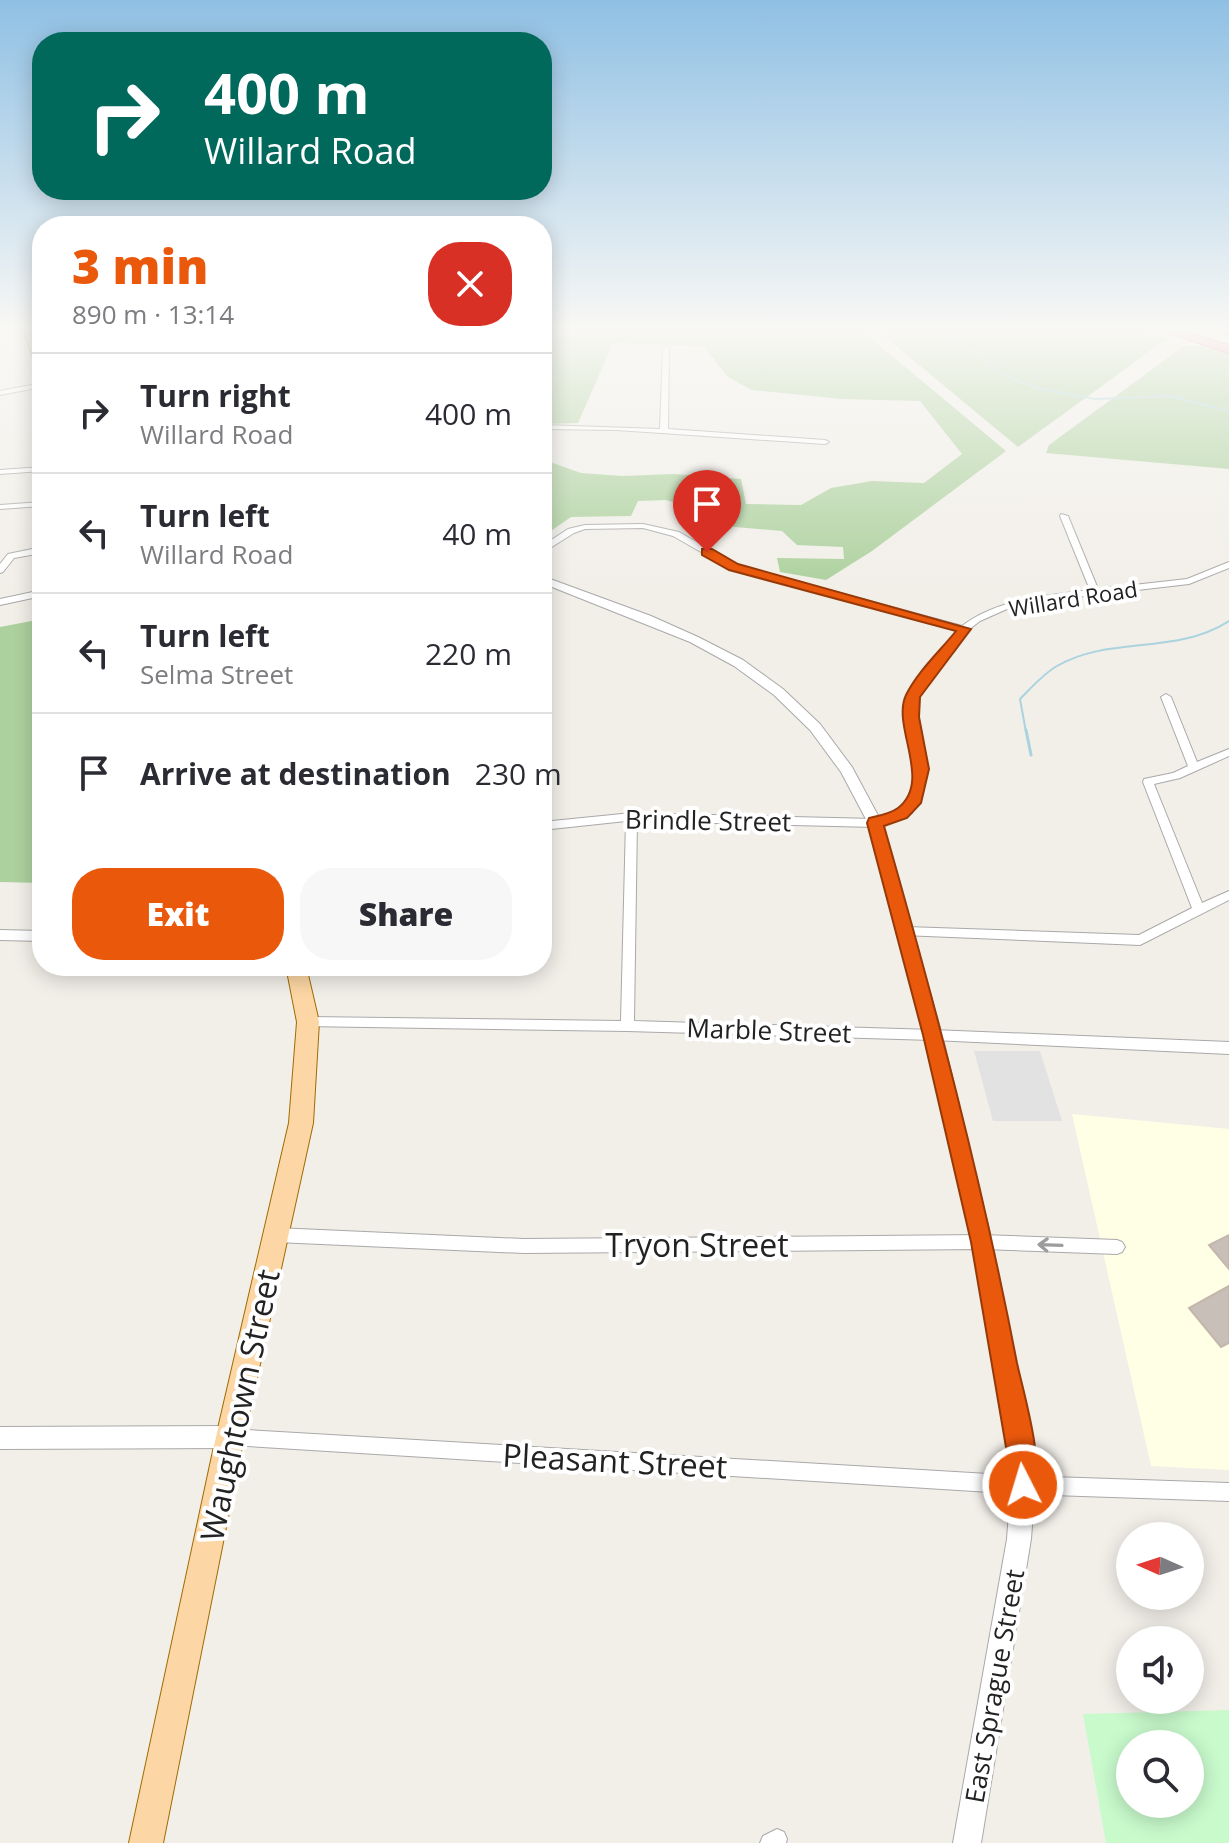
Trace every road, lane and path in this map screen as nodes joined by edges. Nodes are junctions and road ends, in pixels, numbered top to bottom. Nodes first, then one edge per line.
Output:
1 (664, 416) edge
2 (552, 427) edge
3 (664, 432) junction
4 (825, 442) dead end
5 (32, 470) edge
6 (0, 472) edge
7 (32, 505) edge
8 (0, 507) edge
9 (1064, 516) dead end
10 (552, 543) edge
11 (32, 552) edge
12 (1229, 565) edge
13 (0, 570) edge
14 (552, 583) edge
15 (1095, 591) junction
16 (32, 595) edge
17 (0, 602) edge
18 (964, 629) junction
19 (1166, 697) dead end
20 (1229, 752) edge
21 (1194, 767) junction
22 (632, 817) junction
23 (875, 823) junction
24 (552, 825) edge
25 (1229, 895) edge
26 (1199, 910) junction
27 (906, 932) junction
28 (0, 935) edge
29 (32, 936) edge
30 (298, 976) edge
31 (308, 1022) junction
32 (627, 1026) junction
33 (933, 1035) junction
34 (1229, 1048) edge
35 (276, 1235) junction
36 (982, 1242) junction
37 (1117, 1247) dead end
38 (230, 1437) junction
39 (0, 1438) edge
40 (1023, 1485) junction
41 (1229, 1492) edge
42 (146, 1843) edge
43 (967, 1843) edge

1 - 3 street
2 - 3 street
3 - 4 street
5 - 6 street
7 - 8 street
9 - 15 street
10 - 18 street
11 - 13 street
12 - 15 street, Willard Road
14 - 23 street, East Sprague Street
15 - 18 street, Willard Road
16 - 17 street
18 - 23 street, Willard Road
19 - 21 street
20 - 21 street
21 - 26 street
22 - 23 street, Brindle Street
22 - 24 street, Brindle Street
22 - 32 street
23 - 27 street, East Sprague Street
25 - 26 street
26 - 27 street
27 - 33 street, East Sprague Street
28 - 29 street
30 - 31 main road, Waughtown Street
31 - 32 street, Marble Street
31 - 35 main road, Waughtown Street
32 - 33 street, Marble Street
33 - 34 street, Marble Street
33 - 36 street, East Sprague Street
35 - 36 street, Tryon Street
35 - 38 main road, Waughtown Street
37 -> 36 street, Tryon Street
36 - 40 street, East Sprague Street
38 - 39 street, Pleasant Street
38 - 40 street, Pleasant Street
38 - 42 main road, Waughtown Street
40 - 41 street, Pleasant Street
40 - 43 street, East Sprague Street

